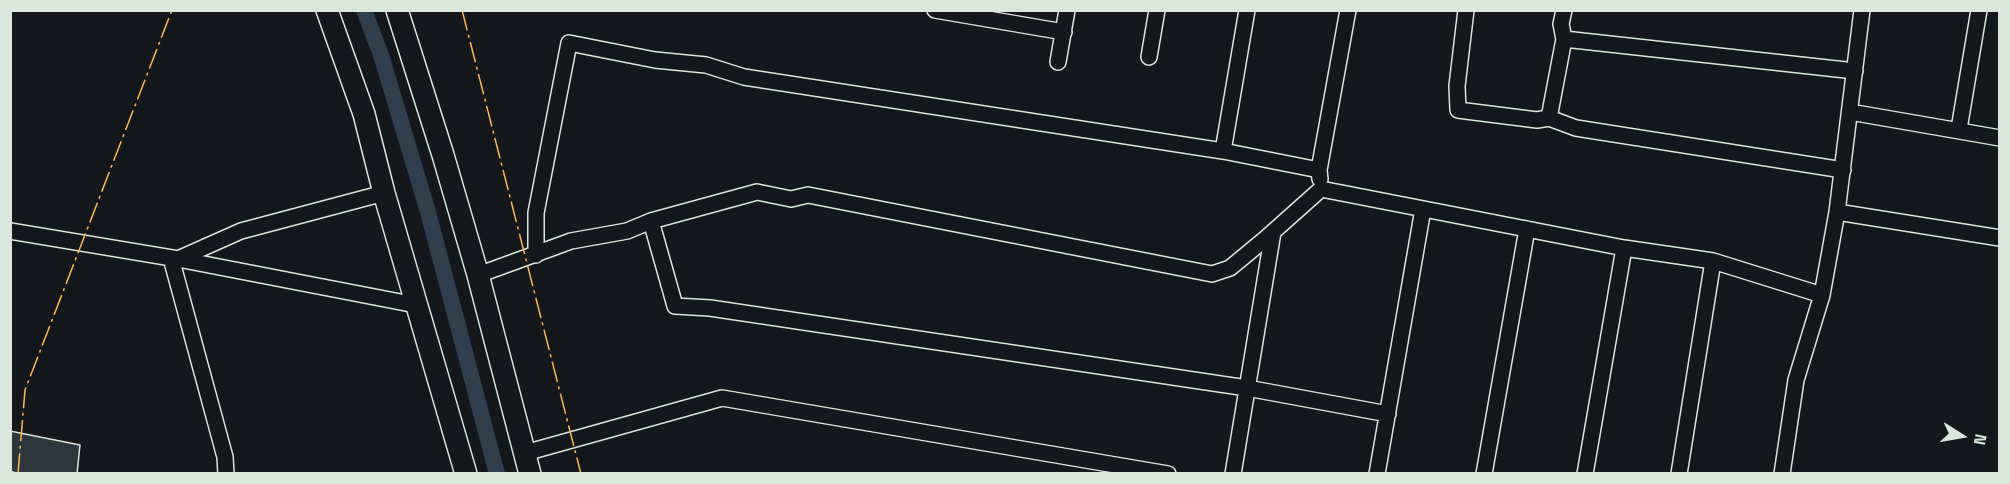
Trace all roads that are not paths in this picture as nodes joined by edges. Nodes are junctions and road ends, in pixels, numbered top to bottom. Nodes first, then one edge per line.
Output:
1 (327, 10) edge
2 (397, 10) edge
3 (934, 10) edge
4 (1067, 10) edge
5 (1157, 10) edge
6 (1248, 10) edge
7 (1348, 10) edge
8 (1466, 10) edge
9 (1564, 10) edge
10 (1862, 10) edge
11 (1978, 10) edge
12 (1064, 33) junction
13 (1564, 39) junction
14 (1149, 57) dead end
15 (1058, 62) dead end
16 (1855, 71) junction
17 (1850, 112) junction
18 (1549, 118) junction
19 (1959, 129) junction
20 (2000, 138) edge
21 (1222, 151) junction
22 (1319, 170) junction
23 (1843, 170) junction
24 (1321, 189) junction
25 (384, 193) junction
26 (1423, 209) junction
27 (1837, 212) junction
28 (651, 221) junction
29 (1527, 229) junction
30 (10, 231) edge
31 (1274, 232) junction
32 (2000, 238) edge
33 (1624, 248) junction
34 (536, 255) junction
35 (174, 259) junction
36 (1713, 261) junction
37 (478, 275) junction
38 (1822, 296) junction
39 (416, 305) junction
40 (1247, 388) junction
41 (1388, 414) junction
42 (527, 463) edge
43 (226, 474) edge
44 (466, 474) edge
45 (1168, 474) edge
46 (1233, 474) edge
47 (1377, 474) edge
48 (1484, 474) edge
49 (1585, 474) edge
50 (1679, 474) edge
51 (1782, 474) edge

1 - 25 street
2 - 37 street
3 - 12 street
4 - 12 street
5 - 14 street
6 - 21 street
7 - 22 street
8 - 18 street
9 - 13 street
10 - 16 street
11 - 19 street
12 - 15 street
13 - 16 street
13 - 18 street
16 - 17 street
17 - 19 street
17 - 23 street
18 - 23 street
19 - 20 street
21 - 22 street
21 - 34 street
22 - 24 street
23 - 27 street
24 - 26 street
24 - 31 street
25 - 35 street
25 - 39 street
26 - 29 street
26 - 41 street
27 - 32 street
27 - 38 street
28 - 31 street
28 - 34 street
28 - 40 street
29 - 33 street
29 - 48 street
30 - 35 street
31 - 40 street
33 - 36 street
33 - 49 street
34 - 37 street
35 - 39 street
35 - 43 street
36 - 38 street
36 - 50 street
37 - 42 street
38 - 51 street
39 - 44 street
40 - 41 street
40 - 46 street
41 - 47 street
42 - 45 street

